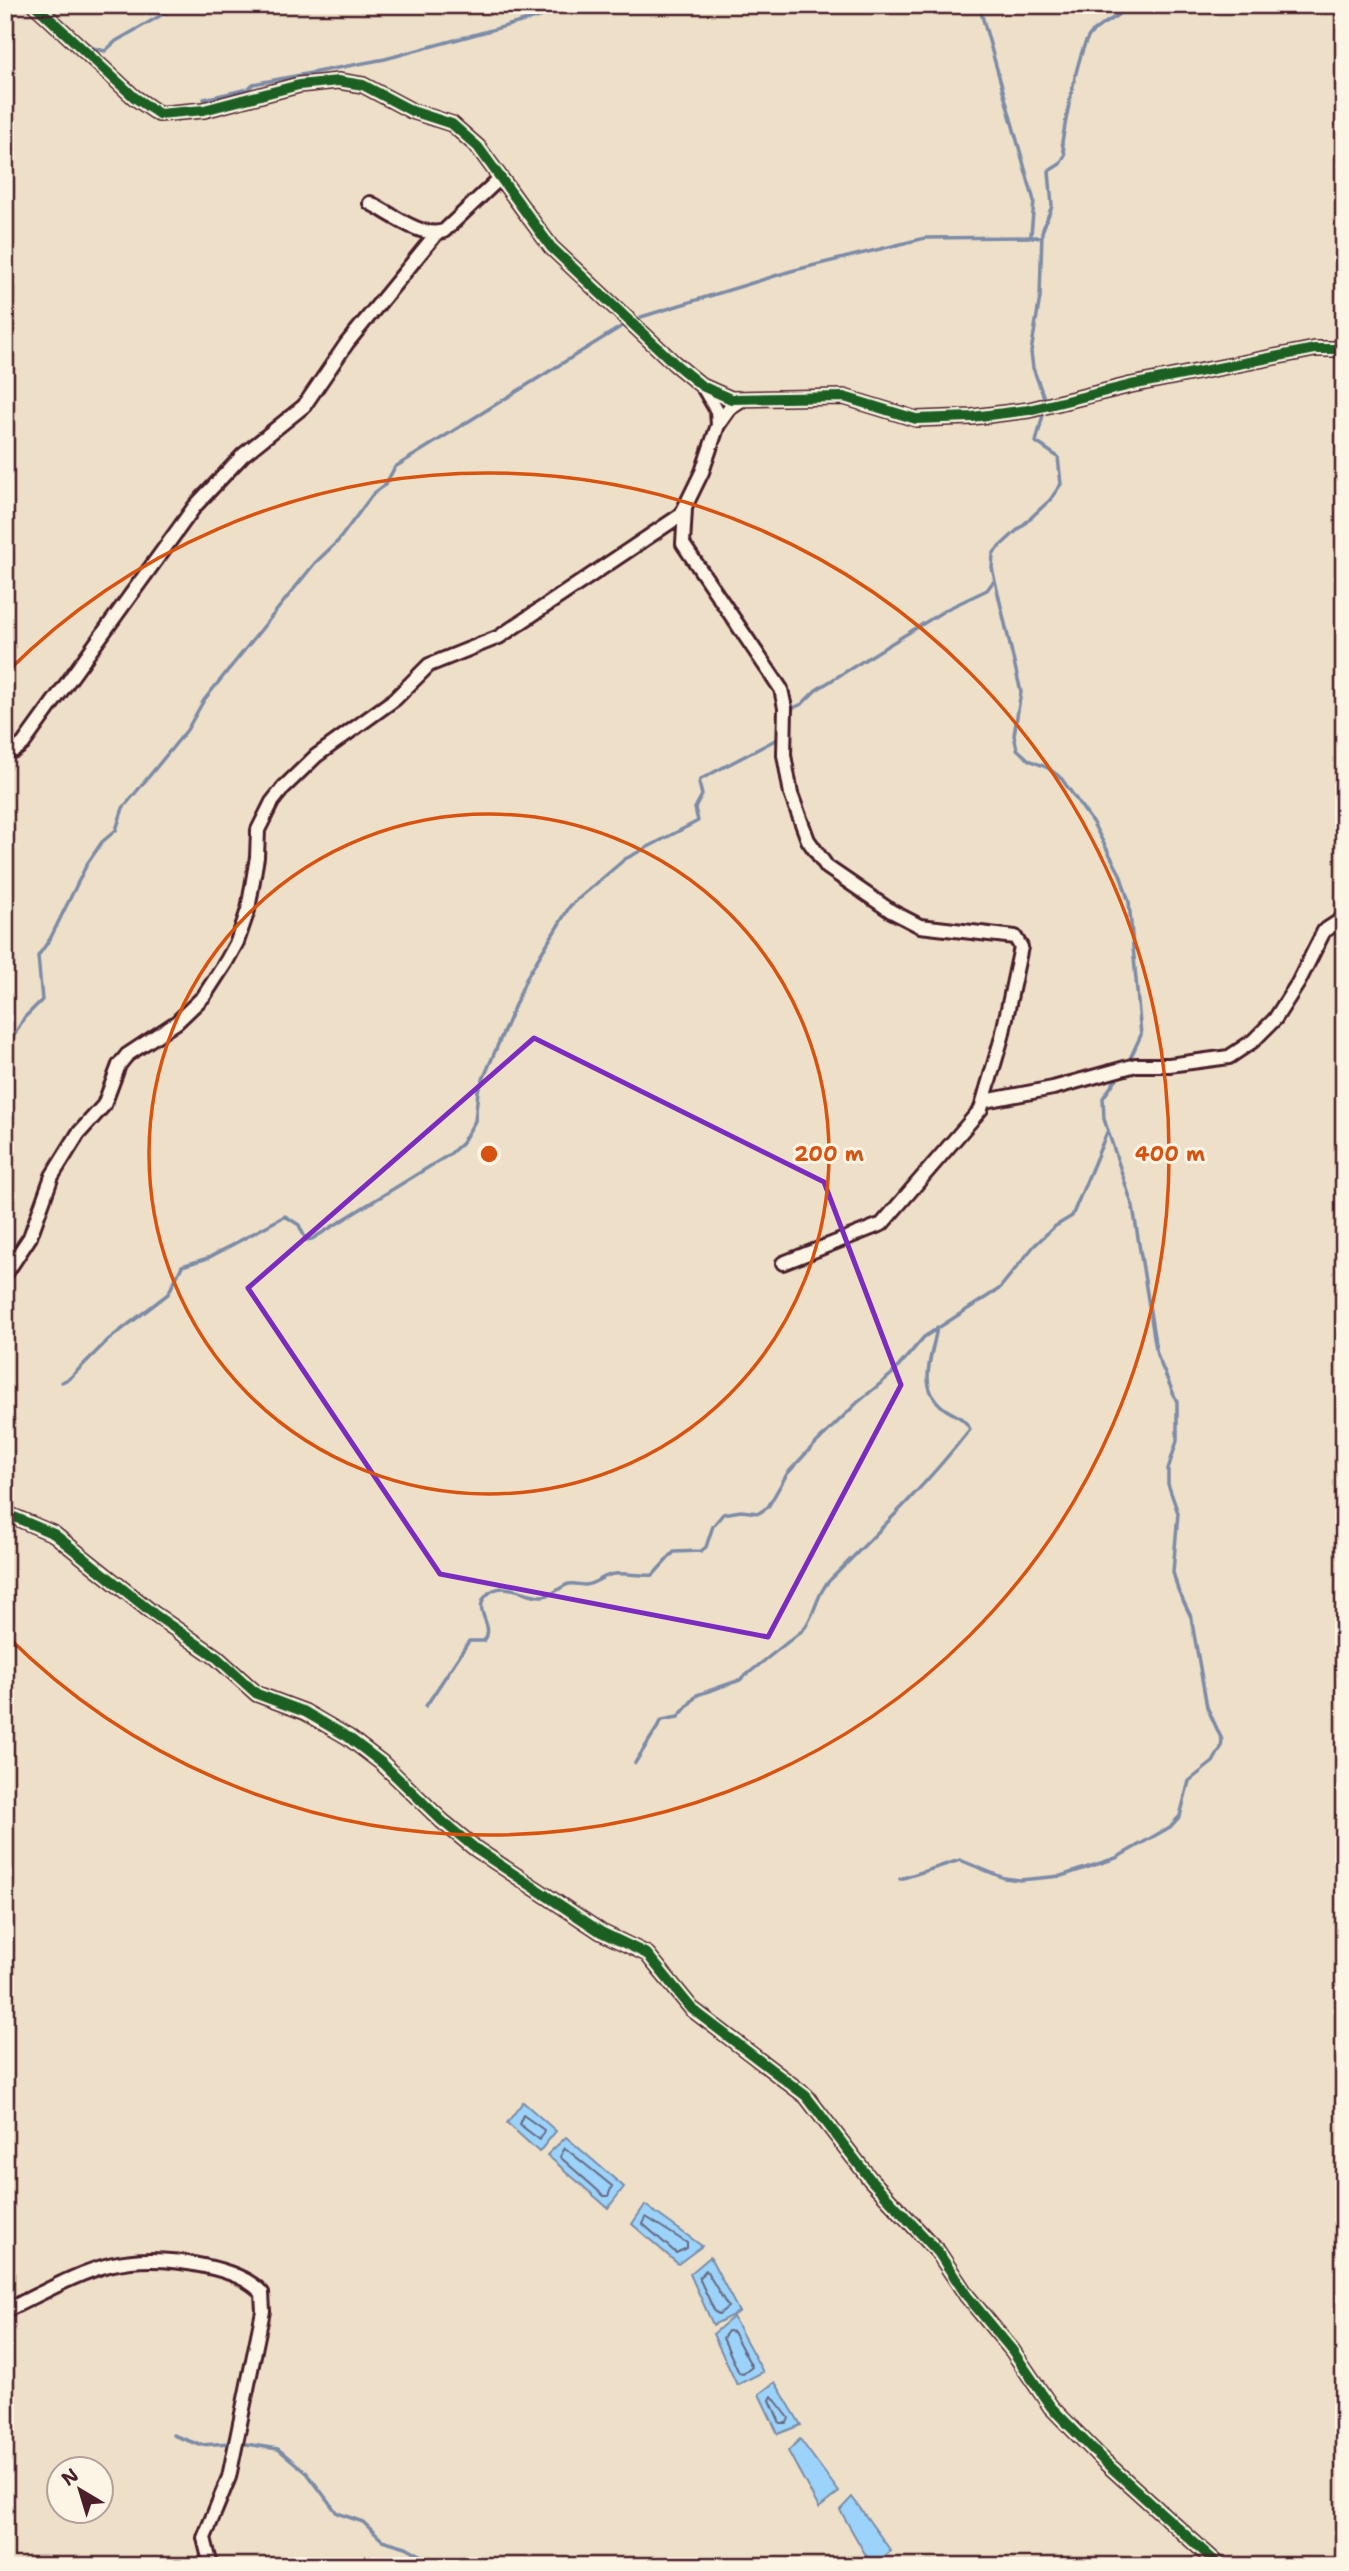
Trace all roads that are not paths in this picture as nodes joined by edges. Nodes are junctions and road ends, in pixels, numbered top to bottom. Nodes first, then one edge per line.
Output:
1 (35, 5) edge
2 (499, 179) junction
3 (370, 203) dead end
4 (436, 234) junction
5 (1344, 349) edge
6 (702, 386) junction
7 (742, 400) junction
8 (718, 425) junction
9 (686, 507) junction
10 (5, 742) edge
11 (1344, 918) edge
12 (985, 1101) junction
13 (783, 1263) dead end
14 (5, 1275) edge
15 (5, 1513) edge
16 (5, 2311) edge
17 (211, 2566) edge
18 (1220, 2566) edge

1 - 2 street
2 - 4 street
2 - 6 street
3 - 4 street
4 - 10 street
5 - 7 street
6 - 7 street
6 - 8 street
7 - 8 street
8 - 9 street
9 - 12 street
9 - 14 street
11 - 12 street
12 - 13 street
15 - 18 street
16 - 17 street

